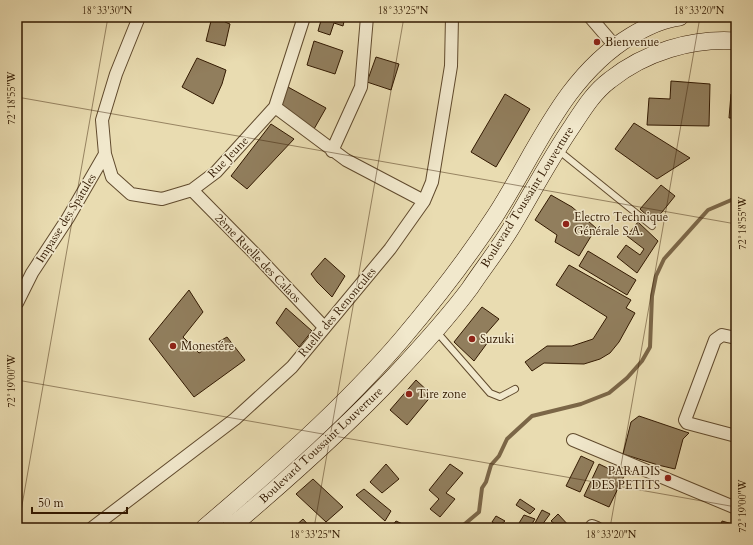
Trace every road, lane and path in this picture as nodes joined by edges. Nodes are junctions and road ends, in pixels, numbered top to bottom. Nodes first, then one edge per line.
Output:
1 (140, 17) edge
2 (304, 17) edge
3 (367, 17) edge
4 (452, 17) edge
5 (590, 17) edge
6 (680, 17) edge
7 (736, 41) edge
8 (616, 46) junction
9 (275, 107) junction
10 (556, 149) junction
11 (332, 151) junction
12 (105, 154) junction
13 (192, 190) junction
14 (424, 201) junction
15 (652, 226) dead end
16 (17, 303) edge
17 (324, 327) junction
18 (436, 331) junction
19 (736, 338) edge
20 (515, 389) dead end
21 (736, 436) edge
22 (573, 440) dead end
23 (736, 508) edge
24 (92, 528) edge
25 (204, 528) edge
26 (230, 528) edge

1 - 12 street, Rue Jeune
2 - 9 street, Rue Jeune
3 - 11 street
4 - 14 street, Ruelle des Renoncules
5 - 8 street
6 - 8 main road, Boulevard Toussaint Louverture
7 - 10 main road, Boulevard Toussaint Louverture
8 - 25 main road, Boulevard Toussaint Louverture
9 - 11 street
9 - 13 street, Rue Jeune
10 - 15 lane
10 - 18 main road, Boulevard Toussaint Louverture
11 - 14 street
12 - 13 street, Rue Jeune
12 - 16 street, Impasse des Spatules
13 - 17 street, 2ème Ruelle des Calaos
14 - 17 street, Ruelle des Renoncules
17 - 24 street, Ruelle des Renoncules
18 - 20 lane
18 - 26 main road, Boulevard Toussaint Louverture
19 - 21 street
22 - 23 street

